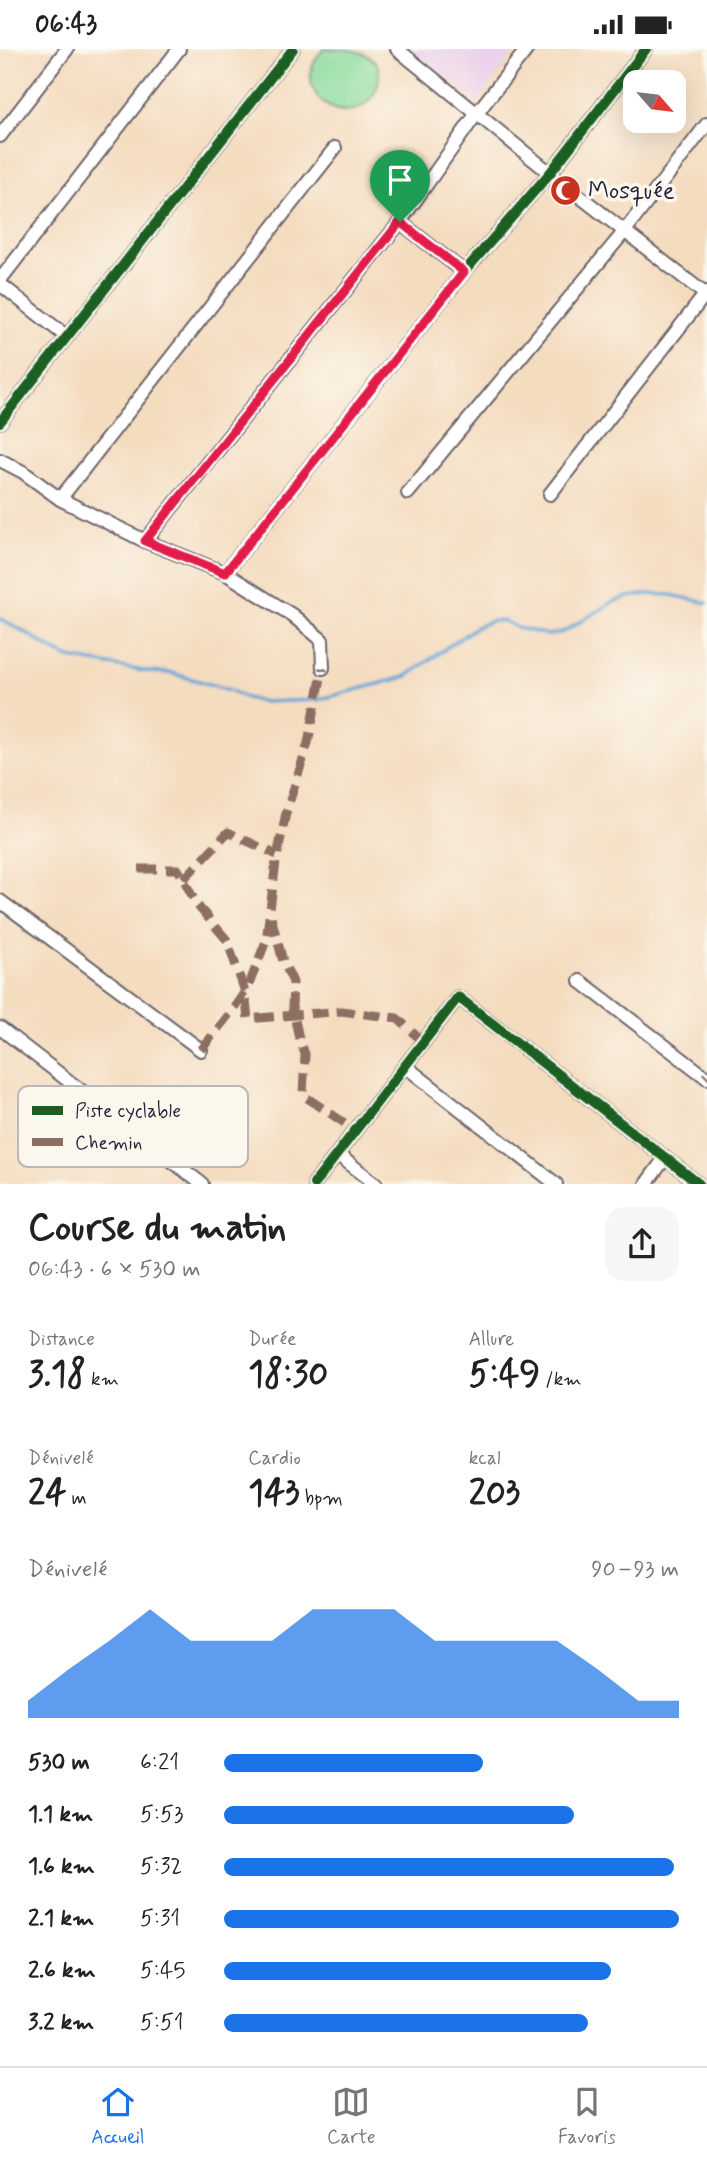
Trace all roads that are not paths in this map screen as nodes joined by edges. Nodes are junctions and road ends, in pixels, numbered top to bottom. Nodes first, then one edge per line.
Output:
1 (68, 49) edge
2 (179, 49) edge
3 (293, 49) edge
4 (397, 49) edge
5 (527, 49) edge
6 (646, 49) edge
7 (477, 113) junction
8 (707, 124) edge
9 (0, 135) edge
10 (335, 148) dead end
11 (550, 173) junction
12 (400, 222) junction
13 (624, 232) junction
14 (464, 272) junction
15 (0, 282) edge
16 (706, 293) edge
17 (67, 337) junction
18 (0, 422) edge
19 (0, 460) edge
20 (408, 492) dead end
21 (550, 494) dead end
22 (60, 499) junction
23 (145, 541) junction
24 (225, 573) junction
25 (323, 668) dead end
26 (0, 901) edge
27 (580, 981) dead end
28 (0, 1028) edge
29 (201, 1050) dead end
30 (405, 1066) junction
31 (707, 1079) edge
32 (75, 1086) edge
33 (337, 1154) junction
34 (665, 1158) junction
35 (180, 1167) edge
36 (202, 1184) edge
37 (314, 1184) edge
38 (376, 1184) edge
39 (556, 1184) edge
40 (646, 1184) edge
41 (699, 1184) edge

1 - 9 street
2 - 15 street
3 - 17 street
4 - 7 street
5 - 7 street
6 - 11 street
7 - 11 street
7 - 12 street
8 - 13 street
10 - 22 street
11 - 13 street
11 - 14 street
12 - 14 street
12 - 23 street
13 - 16 street
13 - 20 street
14 - 24 street
15 - 17 street
16 - 21 street
17 - 18 street
19 - 22 street
22 - 23 street
23 - 24 street
24 - 25 street
26 - 29 street
27 - 31 street
28 - 32 street
30 - 33 street
30 - 34 street
30 - 39 street
33 - 37 street
33 - 38 street
34 - 40 street
34 - 41 street
35 - 36 street

